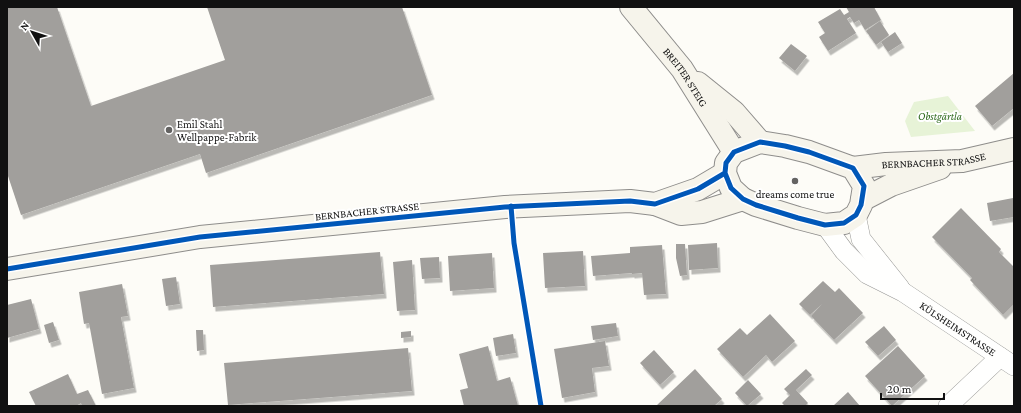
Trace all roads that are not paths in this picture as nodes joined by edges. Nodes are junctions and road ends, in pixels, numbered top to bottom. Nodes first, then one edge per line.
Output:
1 (631, 7) edge
2 (682, 69) junction
3 (760, 142) junction
4 (1014, 149) edge
5 (734, 152) junction
6 (962, 161) junction
7 (853, 168) junction
8 (724, 173) junction
9 (743, 199) junction
10 (655, 204) junction
11 (859, 207) junction
12 (825, 225) junction
13 (7, 269) edge
14 (903, 292) junction
15 (1007, 361) edge
16 (948, 406) edge

1 - 2 street, BREITER STEIG
2 - 3 street
2 - 5 street, BREITER STEIG
3 - 5 street
3 - 7 street
4 - 6 street, BERNBACHER STRASSE
5 - 8 street
6 - 7 street, BERNBACHER STRASSE
6 - 11 street
7 - 11 street
8 - 9 street
8 - 10 street, BERNBACHER STRASSE
9 - 10 street
9 - 12 street
10 - 13 street, BERNBACHER STRASSE
11 - 12 street
11 - 14 street, KÜLSHEIMSTRASSE
12 - 14 street, KÜLSHEIMSTRASSE
14 - 15 street, KÜLSHEIMSTRASSE
15 - 16 street

